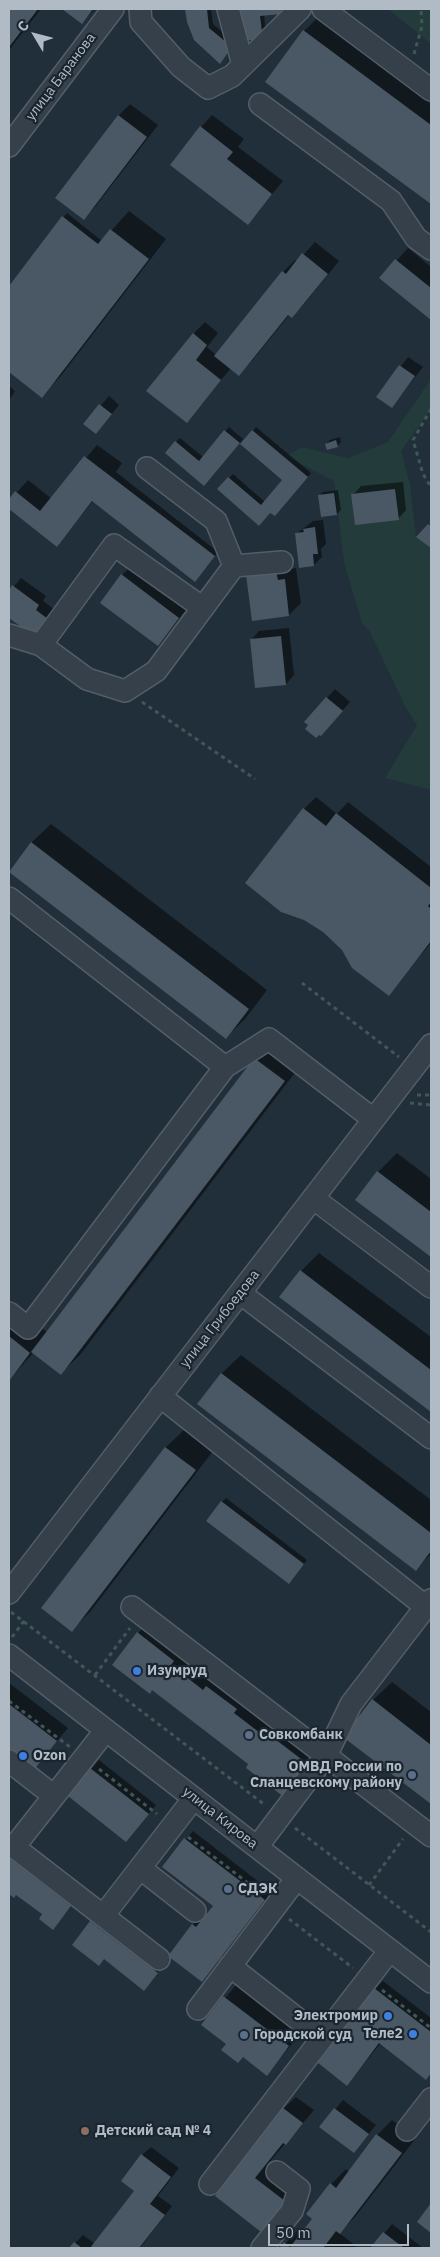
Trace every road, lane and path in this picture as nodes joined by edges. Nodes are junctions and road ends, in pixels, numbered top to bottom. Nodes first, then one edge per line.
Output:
1 (113, 9) edge
2 (140, 9) edge
3 (228, 9) edge
4 (300, 9) edge
5 (323, 9) edge
6 (421, 9) edge
7 (243, 65) junction
8 (408, 74) junction
9 (431, 90) edge
10 (260, 104) dead end
11 (9, 146) edge
12 (431, 249) edge
13 (431, 410) edge
14 (147, 468) dead end
15 (431, 487) edge
16 (282, 562) dead end
17 (234, 566) junction
18 (203, 608) junction
19 (9, 636) edge
20 (41, 645) junction
21 (125, 691) junction
22 (255, 779) dead end
23 (9, 898) edge
24 (302, 983) dead end
25 (431, 1045) edge
26 (403, 1060) dead end
27 (225, 1067) junction
28 (402, 1102) dead end
29 (431, 1105) edge
30 (373, 1119) junction
31 (313, 1198) junction
32 (431, 1287) edge
33 (240, 1293) junction
34 (9, 1313) edge
35 (160, 1396) junction
36 (431, 1438) edge
37 (9, 1593) edge
38 (428, 1604) edge
39 (9, 1610) edge
40 (136, 1610) joint
41 (24, 1621) junction
42 (20, 1627) dead end
43 (9, 1655) edge
44 (94, 1675) junction
45 (9, 1701) edge
46 (106, 1730) junction
47 (327, 1754) junction
48 (84, 1758) junction
49 (9, 1761) edge
50 (54, 1796) junction
51 (194, 1798) junction
52 (280, 1817) junction
53 (173, 1826) junction
54 (423, 1830) edge
55 (257, 1847) junction
56 (140, 1868) junction
57 (297, 1878) junction
58 (369, 1885) junction
59 (275, 1908) junction
60 (195, 1911) dead end
61 (103, 1916) junction
62 (431, 1932) edge
63 (390, 1950) junction
64 (159, 1959) dead end
65 (230, 1966) junction
66 (431, 1982) edge
67 (198, 2009) dead end
68 (322, 2038) junction
69 (431, 2099) edge
70 (407, 2130) dead end
71 (277, 2172) dead end
72 (210, 2184) dead end
73 (262, 2248) edge

1 - 11 street, улица Баранова
2 - 7 street
3 - 7 street
4 - 7 street
5 - 8 street
6 - 8 path
8 - 9 street
10 - 12 street
13 - 15 path
14 - 17 street
16 - 17 street
17 - 18 street
18 - 20 street
18 - 21 street
19 - 20 street
20 - 21 street
21 - 22 path
23 - 27 street
24 - 26 path
25 - 30 street, улица Грибоедова
27 - 30 street
27 - 34 street
28 - 29 path
30 - 31 street, улица Грибоедова
31 - 32 street
31 - 33 street, улица Грибоедова
33 - 35 street, улица Грибоедова
33 - 36 street
35 - 37 street, улица Грибоедова
35 - 38 street
38 - 47 street
39 - 41 path
40 - 44 path
40 - 47 street
41 - 42 path
41 - 44 path
43 - 46 street, улица Кирова
44 - 52 path
45 - 48 path
46 - 48 street
46 - 51 street, улица Кирова
47 - 52 street
47 - 54 street
48 - 50 street
48 - 53 path
49 - 50 street
50 - 61 street
51 - 53 street
51 - 55 street, улица Кирова
52 - 55 street
52 - 58 path
53 - 56 street
53 - 59 path
54 - 58 path
55 - 57 street, улица Кирова
56 - 60 street
56 - 61 street
57 - 59 street
57 - 63 street, улица Кирова
58 - 62 path
59 - 65 street
61 - 64 street
63 - 66 street, улица Кирова
63 - 68 street
65 - 67 street
65 - 68 street
68 - 72 street
69 - 70 street
71 - 73 street

